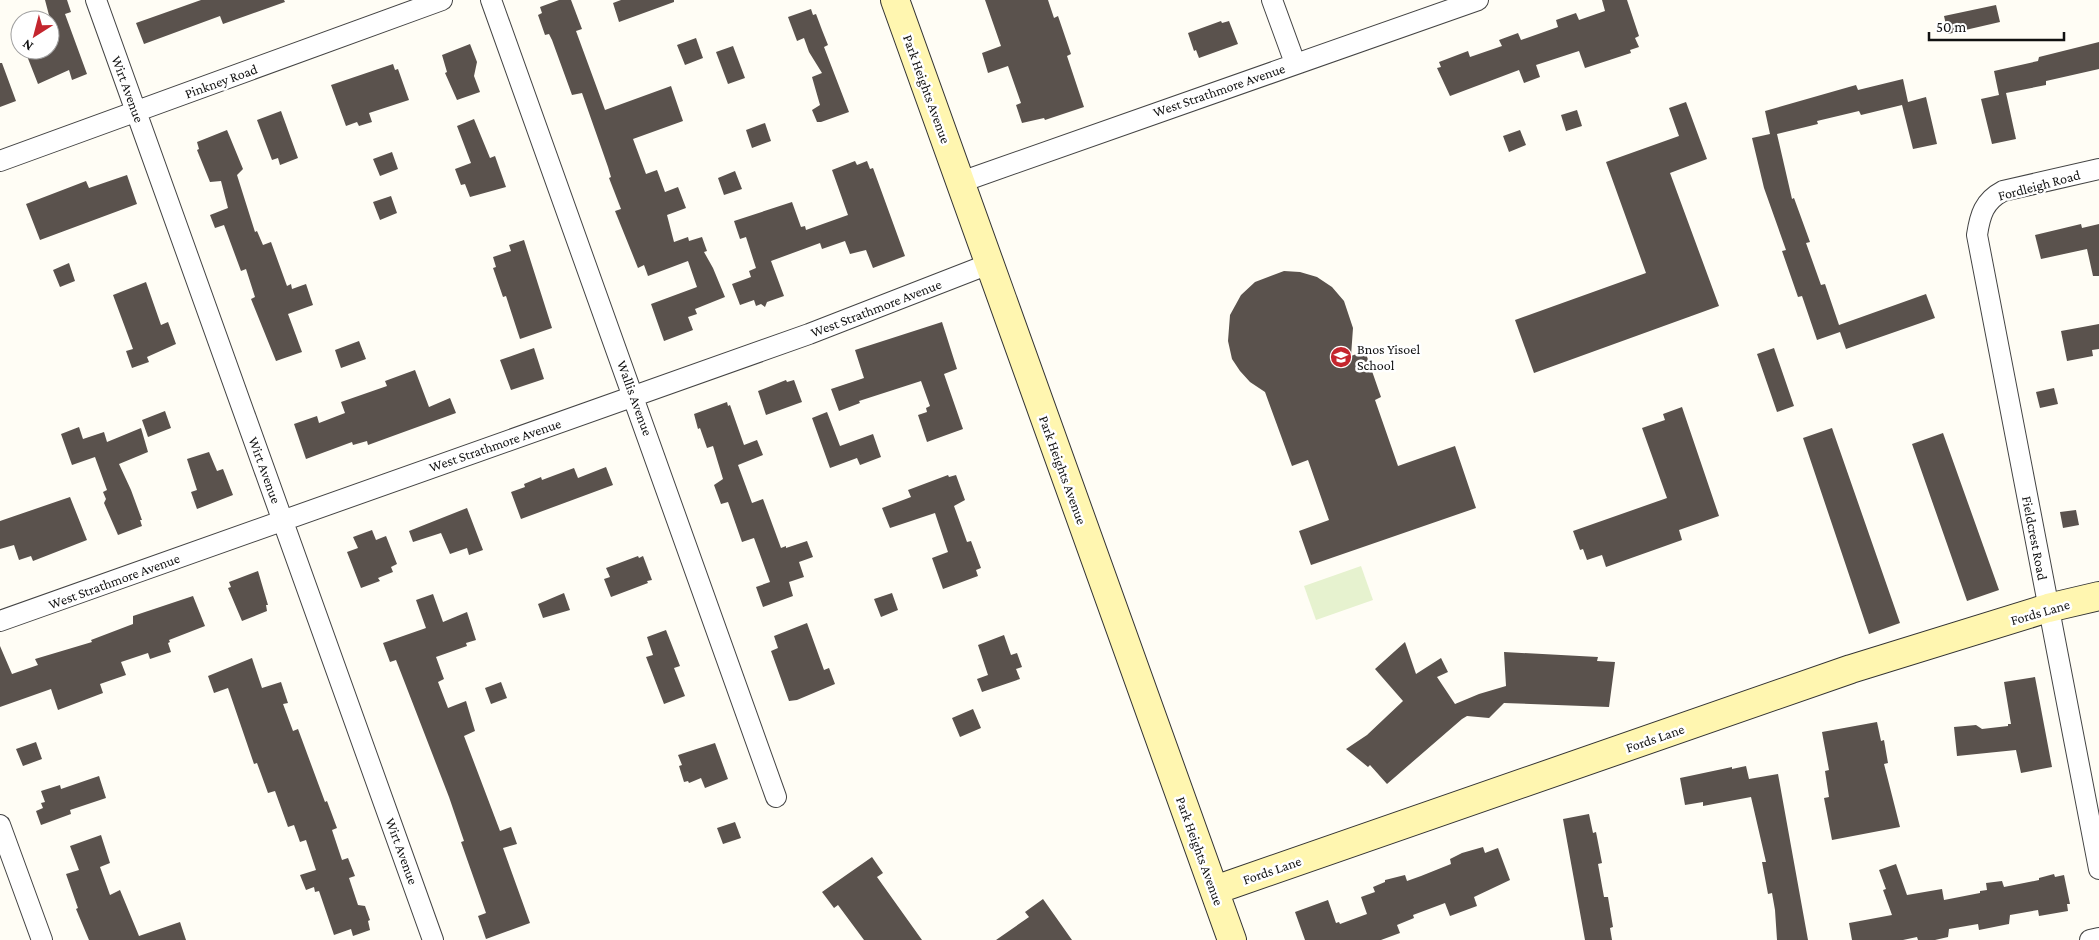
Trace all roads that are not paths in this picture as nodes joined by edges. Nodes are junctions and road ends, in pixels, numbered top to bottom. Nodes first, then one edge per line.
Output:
1 (96, 0) edge
2 (442, 0) edge
3 (491, 0) edge
4 (895, 0) edge
5 (1272, 0) edge
6 (1478, 0) edge
7 (1295, 63) junction
8 (137, 112) junction
9 (0, 161) edge
10 (2099, 169) edge
11 (960, 182) junction
12 (1984, 207) joint
13 (989, 264) junction
14 (634, 397) junction
15 (283, 520) junction
16 (2099, 596) edge
17 (2048, 608) junction
18 (0, 621) edge
19 (776, 797) dead end
20 (0, 825) edge
21 (2099, 868) edge
22 (1214, 890) junction
23 (2099, 938) edge
24 (42, 940) edge
25 (433, 940) edge
26 (1232, 940) edge
27 (2090, 940) edge

1 - 8 street, Wirt Avenue
2 - 8 street, Pinkney Road
3 - 14 street, Wallis Avenue
4 - 11 main road, Park Heights Avenue
5 - 7 street
6 - 7 street, West Strathmore Avenue
7 - 11 street, West Strathmore Avenue
8 - 9 street, Pinkney Road
8 - 15 street, Wirt Avenue
10 - 12 street, Fordleigh Road
11 - 13 main road, Park Heights Avenue
12 - 17 street, Fieldcrest Road
13 - 14 street, West Strathmore Avenue
13 - 22 main road, Park Heights Avenue
14 - 15 street, West Strathmore Avenue
14 - 19 street, Wallis Avenue
15 - 18 street, West Strathmore Avenue
15 - 25 street, Wirt Avenue
16 - 17 main road, Fords Lane
17 - 21 street, Fieldcrest Road
17 - 22 main road, Fords Lane
20 - 24 street
22 - 26 main road, Park Heights Avenue
23 - 27 street

